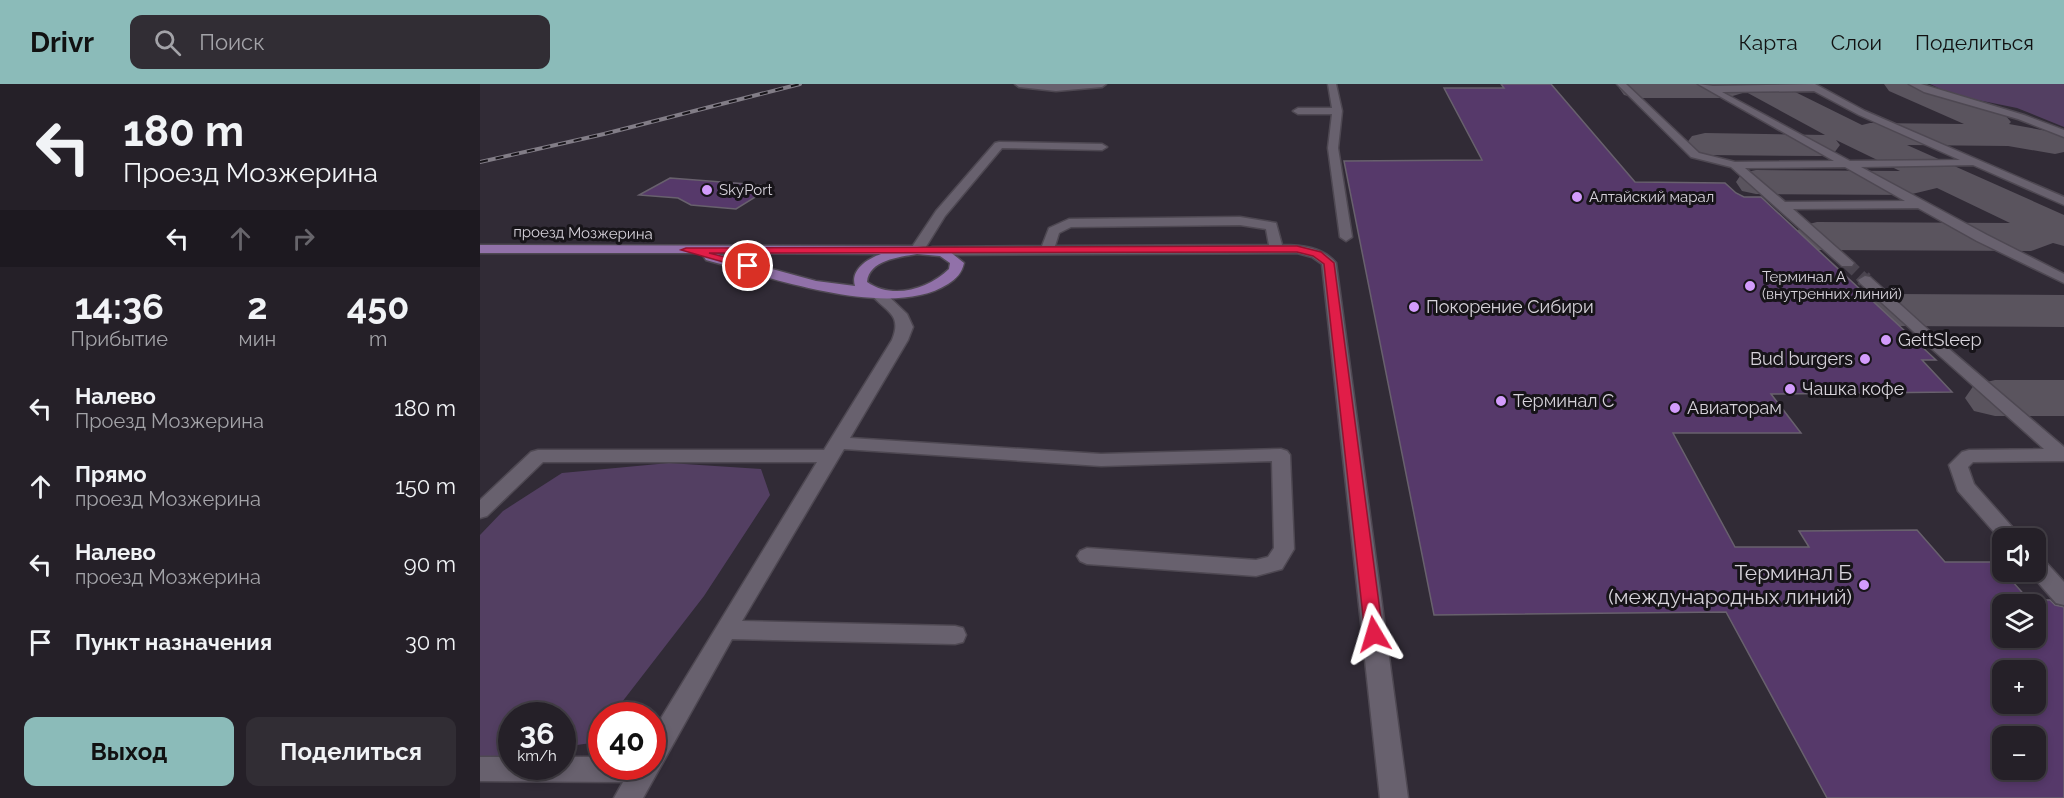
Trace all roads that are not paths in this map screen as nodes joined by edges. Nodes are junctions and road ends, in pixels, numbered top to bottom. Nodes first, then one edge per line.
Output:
1 (1019, 84) edge
2 (1102, 84) edge
3 (1332, 84) edge
4 (1622, 84) edge
5 (1913, 84) edge
6 (1812, 86) edge
7 (1706, 87) edge
8 (1298, 111) dead end
9 (1337, 111) junction
10 (2064, 134) edge
11 (1102, 147) dead end
12 (1848, 163) junction
13 (1975, 163) junction
14 (1735, 165) junction
15 (2064, 201) edge
16 (1922, 204) junction
17 (1783, 206) junction
18 (1346, 237) dead end
19 (480, 249) edge
20 (1275, 249) junction
21 (686, 250) junction
22 (917, 250) junction
23 (1048, 250) junction
24 (932, 251) junction
25 (1847, 263) tunnel mouth
26 (2064, 279) edge
27 (1864, 280) tunnel mouth
28 (877, 294) junction
29 (835, 450) junction
30 (2063, 455) edge
31 (480, 511) edge
32 (2003, 528) edge
33 (1087, 556) dead end
34 (2046, 576) edge
35 (2064, 597) edge
36 (725, 630) junction
37 (955, 635) dead end
38 (666, 733) edge
39 (588, 766) edge
40 (480, 769) edge
41 (639, 780) edge
42 (628, 798) edge
43 (1394, 798) edge

1 - 2 street
3 - 9 street
4 - 14 street
5 - 10 street
6 - 7 street
6 - 13 street
7 - 12 street
8 - 9 street
9 - 18 street
11 - 22 street
12 - 13 street
12 - 14 street
12 - 16 street
13 - 15 street
14 - 17 street
16 - 17 street
16 - 26 street
17 - 25 street
19 - 21 main road, проезд Мозжерина
20 - 23 street
20 - 23 street
20 - 43 street
21 - 22 main road, проезд Мозжерина
21 - 28 main road, проезд Мозжерина
22 - 24 main road
22 - 28 main road
23 - 24 street
24 - 28 main road
27 - 30 street
28 - 29 street
29 - 31 street
29 - 33 street
29 - 36 street
30 - 32 street
34 - 35 street
36 - 37 street
36 - 38 street
39 - 40 street
41 - 42 street

